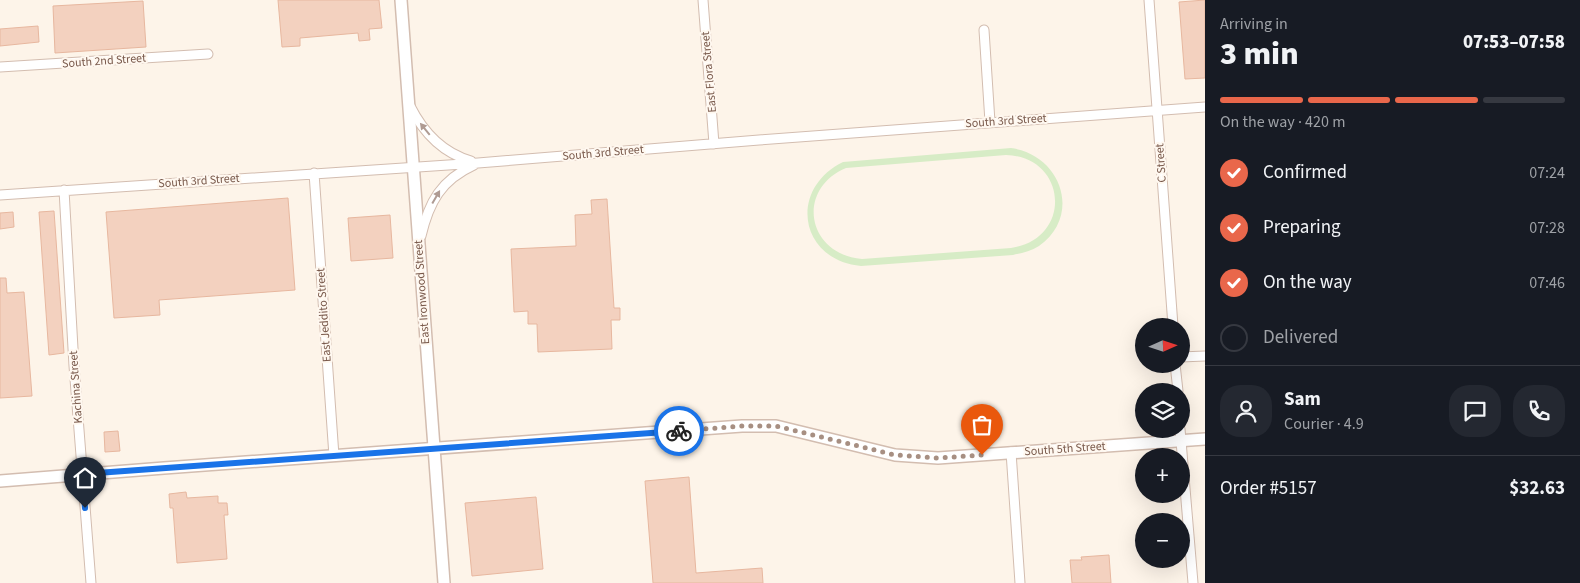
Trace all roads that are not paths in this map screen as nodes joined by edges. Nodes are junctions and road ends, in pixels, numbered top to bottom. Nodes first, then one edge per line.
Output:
1 (401, 0) edge
2 (703, 0) edge
3 (1149, 0) edge
4 (984, 30) dead end
5 (208, 54) dead end
6 (0, 67) edge
7 (409, 103) junction
8 (1205, 107) edge
9 (1157, 111) junction
10 (990, 122) junction
11 (714, 144) junction
12 (478, 163) junction
13 (413, 167) junction
14 (314, 173) junction
15 (64, 190) junction
16 (0, 195) edge
17 (419, 242) junction
18 (1172, 318) edge
19 (1205, 356) edge
20 (1190, 357) edge
21 (1181, 438) edge
22 (1205, 439) edge
23 (1181, 441) junction
24 (434, 448) junction
25 (1011, 452) junction
26 (334, 456) junction
27 (83, 474) junction
28 (0, 481) edge
29 (91, 583) edge
30 (444, 583) edge
31 (1020, 583) edge
32 (1193, 583) edge

1 - 7 street, East Ironwood Street
2 - 11 street, East Flora Street
3 - 9 street, C Street
4 - 10 street
5 - 6 street, South 2nd Street
12 -> 7 street
7 - 13 street, East Ironwood Street
8 - 9 street, South 3rd Street
9 - 10 street, South 3rd Street
9 - 18 street, C Street
10 - 11 street, South 3rd Street
11 - 12 street, South 3rd Street
12 - 13 street, South 3rd Street
17 -> 12 street
13 - 14 street, South 3rd Street
13 - 17 street, East Ironwood Street
14 - 15 street, South 3rd Street
14 - 26 street, East Jeddito Street
15 - 16 street, South 3rd Street
15 - 27 street, Kachina Street
17 - 24 street, East Ironwood Street
19 - 20 street
21 - 23 street
22 - 23 street, South 5th Street
23 - 25 street, South 5th Street
23 - 32 street
24 - 25 street, South 5th Street
24 - 26 street, South 5th Street
24 - 30 street, East Ironwood Street
25 - 31 street
26 - 27 street, South 5th Street
27 - 28 street, South 5th Street
27 - 29 street, Kachina Street

